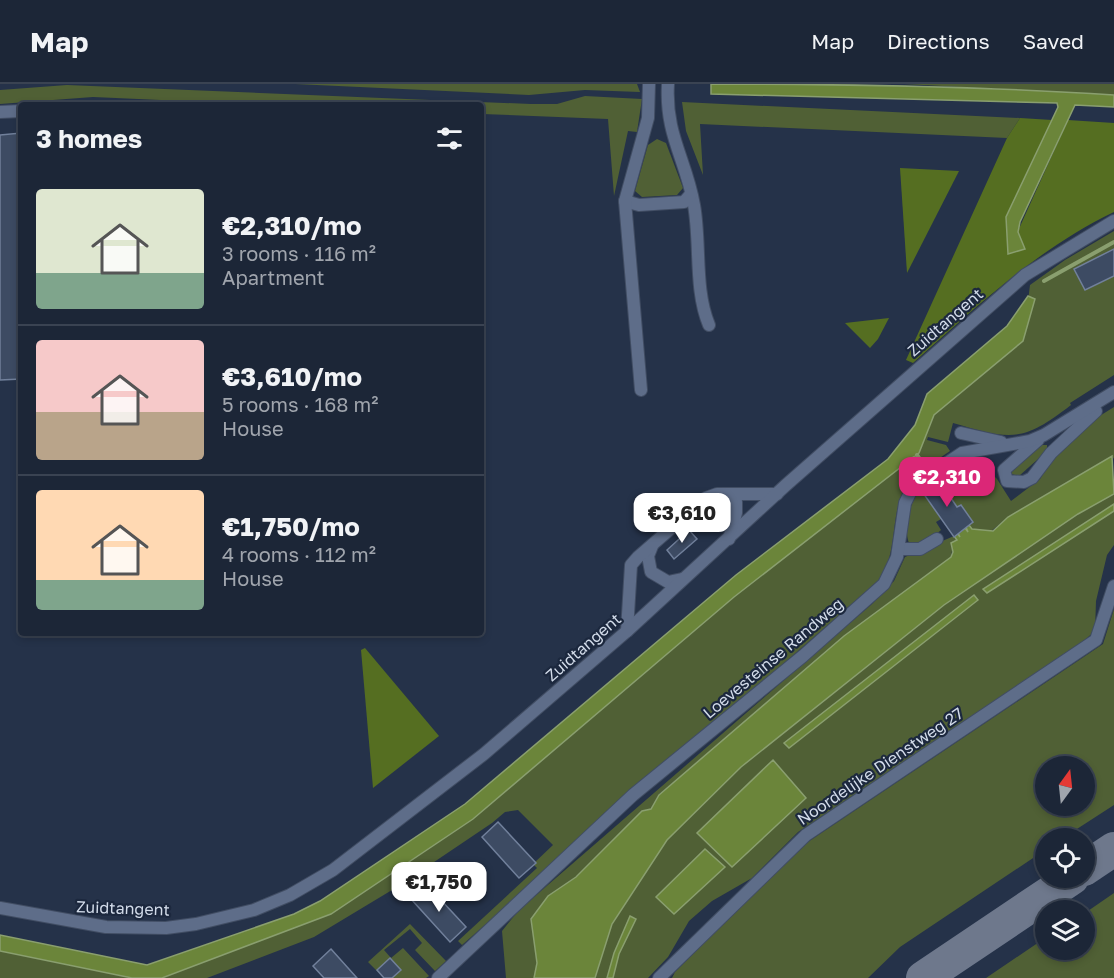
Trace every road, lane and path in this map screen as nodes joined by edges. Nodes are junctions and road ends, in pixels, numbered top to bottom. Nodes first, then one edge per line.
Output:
1 (649, 84) edge
2 (668, 84) edge
3 (18, 111) edge
4 (0, 112) edge
5 (691, 194) junction
6 (625, 201) junction
7 (1114, 221) edge
8 (709, 325) dead end
9 (640, 390) dead end
10 (1114, 394) edge
11 (961, 433) dead end
12 (1044, 435) junction
13 (1030, 441) junction
14 (727, 494) junction
15 (777, 494) junction
16 (729, 539) junction
17 (937, 539) dead end
18 (652, 546) junction
19 (899, 549) junction
20 (684, 579) junction
21 (1114, 586) edge
22 (627, 631) junction
23 (0, 908) edge
24 (438, 978) edge
25 (659, 978) edge

1 - 6 lane
2 - 5 lane
3 - 4 lane
5 - 6 lane
5 - 8 lane
6 - 9 lane
7 - 15 lane, Zuidtangent
10 - 12 lane, Loevesteinse Randweg
10 - 12 lane
11 - 13 lane
12 - 13 lane, Loevesteinse Randweg
13 - 19 lane, Loevesteinse Randweg
14 - 15 lane
14 - 16 lane
14 - 18 lane
15 - 16 lane, Zuidtangent
16 - 20 lane, Zuidtangent
17 - 19 lane
18 - 20 lane
18 - 22 lane
19 - 24 lane, Loevesteinse Randweg
20 - 22 lane, Zuidtangent
21 - 25 lane, Noordelijke Dienstweg 27
22 - 23 lane, Zuidtangent

